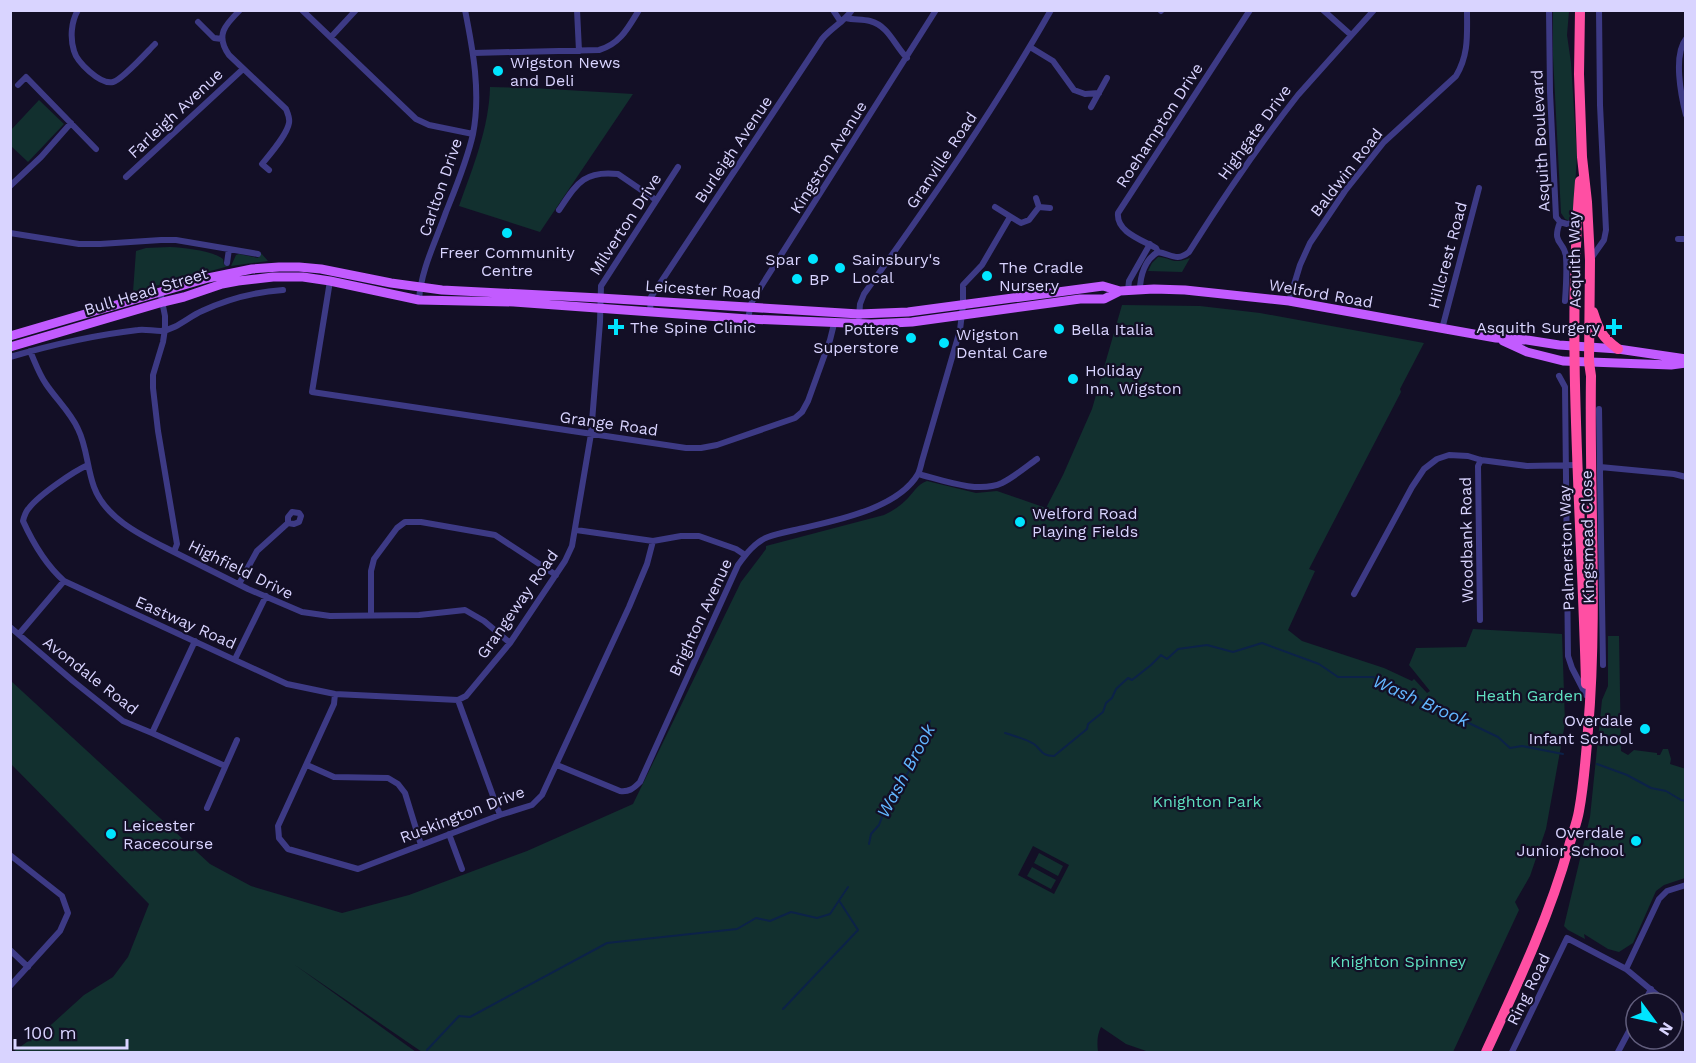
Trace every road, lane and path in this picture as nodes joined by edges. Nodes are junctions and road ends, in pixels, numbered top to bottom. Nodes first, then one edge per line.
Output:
1 (78, 10) edge
2 (240, 10) edge
3 (302, 10) edge
4 (356, 10) edge
5 (465, 10) edge
6 (577, 10) edge
7 (639, 10) edge
8 (833, 10) edge
9 (852, 10) edge
10 (936, 10) edge
11 (1051, 10) edge
12 (1250, 10) edge
13 (1323, 10) edge
14 (1374, 10) edge
15 (1467, 10) edge
16 (1549, 10) edge
17 (1580, 10) edge
18 (1599, 10) edge
19 (844, 20) junction
20 (198, 22) dead end
21 (1351, 35) junction
22 (331, 37) junction
23 (222, 39) junction
24 (1686, 39) edge
25 (155, 44) dead end
26 (1030, 47) junction
27 (579, 51) junction
28 (473, 53) junction
29 (907, 58) junction
30 (243, 69) junction
31 (1107, 78) dead end
32 (18, 85) dead end
33 (1099, 93) junction
34 (1090, 107) dead end
35 (1686, 115) edge
36 (71, 123) junction
37 (473, 134) junction
38 (96, 148) dead end
39 (1582, 157) junction
40 (678, 167) dead end
41 (269, 170) dead end
42 (126, 177) dead end
43 (10, 186) edge
44 (1479, 188) dead end
45 (1036, 198) dead end
46 (656, 200) junction
47 (995, 207) dead end
48 (1039, 207) junction
49 (1050, 208) dead end
50 (559, 210) dead end
51 (1010, 217) junction
52 (1577, 221) junction
53 (1560, 222) junction
54 (10, 233) edge
55 (1678, 239) dead end
56 (1686, 239) edge
57 (1154, 248) junction
58 (230, 249) junction
59 (258, 254) dead end
60 (1590, 260) junction
61 (227, 263) dead end
62 (284, 267) joint
63 (292, 277) joint
64 (330, 281) junction
65 (420, 287) junction
66 (283, 290) dead end
67 (1124, 290) junction
68 (1140, 290) junction
69 (160, 291) junction
70 (600, 298) junction
71 (419, 300) junction
72 (650, 301) junction
73 (1289, 301) junction
74 (1565, 301) dead end
75 (163, 302) junction
76 (1590, 303) junction
77 (963, 305) junction
78 (600, 308) junction
79 (750, 308) junction
80 (650, 312) junction
81 (962, 316) junction
82 (748, 319) junction
83 (859, 319) junction
84 (834, 324) junction
85 (165, 329) junction
86 (1442, 329) junction
87 (10, 336) edge
88 (1496, 338) junction
89 (1575, 346) junction
90 (10, 347) edge
91 (1589, 347) junction
92 (1618, 349) junction
93 (30, 351) junction
94 (10, 357) edge
95 (1686, 358) edge
96 (1575, 362) junction
97 (1589, 362) junction
98 (1686, 363) edge
99 (1558, 376) dead end
100 (1599, 409) dead end
101 (1590, 429) junction
102 (591, 434) junction
103 (1037, 459) dead end
104 (1481, 460) junction
105 (88, 465) junction
106 (1572, 466) junction
107 (1600, 467) junction
108 (918, 474) junction
109 (1686, 477) edge
110 (288, 523) dead end
111 (576, 530) junction
112 (653, 541) junction
113 (174, 552) junction
114 (745, 555) junction
115 (556, 575) junction
116 (64, 581) junction
117 (239, 584) junction
118 (1354, 594) dead end
119 (266, 596) junction
120 (371, 615) junction
121 (1480, 620) dead end
122 (10, 627) edge
123 (18, 634) junction
124 (195, 641) junction
125 (510, 643) junction
126 (235, 659) junction
127 (1603, 665) dead end
128 (335, 694) junction
129 (1586, 695) junction
130 (458, 700) junction
131 (1588, 732) junction
132 (152, 733) junction
133 (237, 740) dead end
134 (307, 765) junction
135 (557, 765) junction
136 (225, 766) junction
137 (207, 808) dead end
138 (500, 815) junction
139 (448, 834) junction
140 (421, 845) junction
141 (10, 855) edge
142 (462, 869) dead end
143 (1686, 885) edge
144 (10, 950) edge
145 (28, 967) junction
146 (1626, 969) junction
147 (10, 986) edge
148 (1651, 989) joint
149 (1653, 991) edge
150 (1486, 1053) edge
151 (1512, 1053) edge

1 - 25 street
2 - 23 street
3 - 22 street
4 - 22 street
5 - 28 street, Carlton Drive
6 - 27 street
7 - 27 street
8 - 19 street
9 - 19 street, Burleigh Avenue
10 - 29 street, Kingston Avenue
11 - 26 street, Granville Road
12 - 57 street, Roehampton Drive
13 - 21 street
14 - 21 street, Highgate Drive
15 - 73 street, Baldwin Road
16 - 53 street, Asquith Boulevard
17 - 39 highway, Asquith Way
18 - 60 street
19 - 29 street
19 - 72 street, Burleigh Avenue
20 - 23 street
21 - 57 street, Highgate Drive
22 - 37 street
23 - 30 street
24 - 35 street
26 - 33 street
26 - 83 street, Granville Road
27 - 28 street
28 - 37 street, Carlton Drive
29 - 79 street, Kingston Avenue
30 - 41 street
30 - 42 street, Farleigh Avenue
31 - 33 street
32 - 36 street
33 - 34 street
36 - 38 street
36 - 43 street
37 - 65 street, Carlton Drive
39 - 52 highway, Asquith Way
39 - 60 highway, Asquith Way
40 - 46 street, Milverton Drive
44 - 86 street, Hillcrest Road
45 - 48 street
46 - 50 street
46 - 70 street, Milverton Drive
47 - 51 street
48 - 49 street
48 - 51 street
51 - 77 street, Brighton Avenue
52 - 53 street
52 - 89 highway, Asquith Way
53 - 74 street, Asquith Boulevard
54 - 58 street
55 - 56 street
57 - 67 street
57 - 68 street
58 - 59 street
58 - 61 street
60 - 76 highway, Asquith Way
62 - 65 main road, Leicester Road
62 - 69 main road, Bull Head Street
63 - 64 main road, Leicester Road
63 - 75 main road, Bull Head Street
64 - 71 main road, Leicester Road
64 - 102 street, Grange Road
65 - 70 main road, Leicester Road
65 - 71 street, Carlton Drive
66 - 85 street
67 - 68 main road, Leicester Road
67 - 77 main road, Leicester Road
67 - 81 main road, Leicester Road
68 - 73 main road, Welford Road
69 - 75 street, Highfield Drive
69 - 87 main road, Bull Head Street
70 - 72 main road, Leicester Road
70 - 78 street, Grangeway Road
71 - 78 main road, Leicester Road
72 - 79 main road, Leicester Road
72 - 80 street, Burleigh Avenue
73 - 86 main road, Welford Road
75 - 85 street, Highfield Drive
75 - 90 main road, Bull Head Street
76 - 91 highway, Asquith Way
76 - 92 highway
77 - 81 street, Brighton Avenue
77 - 83 main road, Leicester Road
78 - 80 main road, Leicester Road
78 - 102 street, Grangeway Road
79 - 82 street, Kingston Avenue
79 - 83 main road, Leicester Road
80 - 82 main road, Leicester Road
81 - 83 main road, Leicester Road
81 - 108 street, Brighton Avenue
82 - 84 main road, Leicester Road
83 - 84 main road, Leicester Road
84 - 102 street, Grange Road
85 - 93 street
85 - 113 street, Highfield Drive
86 - 88 main road, Welford Road
88 - 89 main road, Welford Road
88 - 96 main road, Welford Road
89 - 91 main road, Welford Road
89 - 96 highway, Asquith Way
91 - 92 main road, Welford Road
91 - 97 highway, Asquith Way
92 - 95 main road, Welford Road
93 - 94 street
93 - 105 street
96 - 97 main road, Welford Road
96 - 106 highway, Palmerston Way
97 - 98 main road, Welford Road
97 - 101 highway, Palmerston Way
99 - 106 street
100 - 107 street, Kingsmead Close
101 - 106 highway
101 - 131 highway, Palmerston Way
102 - 111 street, Grangeway Road
103 - 108 street
104 - 106 street
104 - 118 street
104 - 121 street, Woodbank Road
105 - 113 street
105 - 116 street, Eastway Road
106 - 129 highway, Palmerston Way
106 - 129 street
107 - 109 street
107 - 127 street, Kingsmead Close
108 - 114 street, Brighton Avenue
110 - 117 street
111 - 112 street
111 - 115 street, Grangeway Road
112 - 114 street
112 - 135 street, Ruskington Drive
113 - 117 street, Highfield Drive
114 - 135 street, Brighton Avenue
115 - 120 street
115 - 125 street, Grangeway Road
116 - 123 street
116 - 124 street, Eastway Road
117 - 119 street, Highfield Drive
119 - 120 street, Highfield Drive
119 - 126 street
120 - 125 street, Highfield Drive
122 - 123 street, Avondale Road
123 - 132 street, Avondale Road
124 - 126 street, Eastway Road
124 - 132 street
125 - 130 street, Grangeway Road
126 - 128 street, Eastway Road
128 - 130 street, Eastway Road
128 - 134 street, Ruskington Drive
129 - 131 highway, Palmerston Way
130 - 138 street
131 - 150 highway, Palmerston Way
132 - 136 street, Avondale Road
133 - 136 street
134 - 140 street
134 - 140 street, Ruskington Drive
135 - 138 street, Ruskington Drive
136 - 137 street
138 - 139 street, Ruskington Drive
139 - 140 street, Ruskington Drive
139 - 142 street
141 - 145 street
143 - 146 street
144 - 145 street
145 - 147 street
146 - 148 street
146 - 151 street, Ring Road
148 - 149 street

